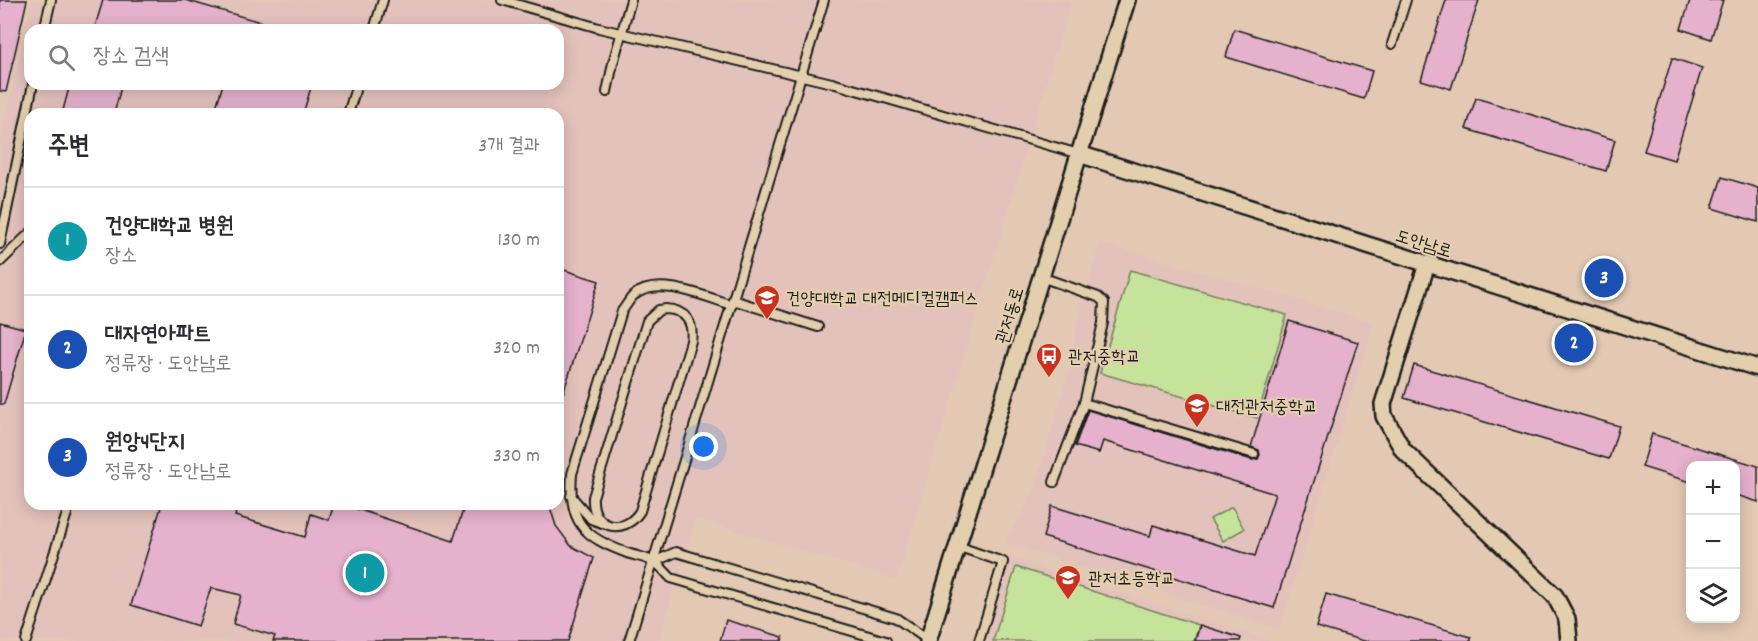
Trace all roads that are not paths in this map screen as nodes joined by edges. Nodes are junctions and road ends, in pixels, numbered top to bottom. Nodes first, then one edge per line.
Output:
1 (51, 0) edge
2 (383, 0) edge
3 (502, 0) edge
4 (631, 0) edge
5 (824, 0) edge
6 (1127, 0) edge
7 (1406, 0) edge
8 (45, 24) edge
9 (376, 24) edge
10 (621, 33) junction
11 (1392, 44) dead end
12 (801, 76) junction
13 (32, 90) edge
14 (355, 90) edge
15 (607, 92) dead end
16 (28, 108) edge
17 (350, 108) edge
18 (24, 128) edge
19 (1079, 154) junction
20 (24, 239) edge
21 (0, 244) edge
22 (0, 262) edge
23 (1427, 264) junction
24 (1041, 277) junction
25 (733, 302) junction
26 (818, 327) dead end
27 (1758, 368) edge
28 (1084, 403) junction
29 (1254, 454) dead end
30 (1054, 482) dead end
31 (570, 495) junction
32 (592, 505) junction
33 (68, 510) edge
34 (591, 519) junction
35 (605, 524) junction
36 (596, 539) junction
37 (957, 546) junction
38 (654, 562) junction
39 (26, 641) edge
40 (629, 641) edge
41 (886, 641) edge
42 (920, 641) edge
43 (928, 641) edge
44 (979, 641) edge
45 (1569, 641) edge

1 - 8 lane
2 - 9 lane
3 - 10 lane
4 - 10 lane
5 - 12 lane
6 - 19 street, 관저동로
7 - 11 lane
10 - 12 lane
10 - 15 lane
12 - 19 lane
12 - 25 lane
13 - 16 lane
14 - 17 lane
18 - 21 lane
19 - 23 street, 도안남로
19 - 24 street, 관저동로
20 - 22 lane
23 - 27 street, 도안남로
23 - 45 street
24 - 28 lane
24 - 37 street, 관저동로
25 - 26 lane
25 - 31 lane
25 - 38 lane
28 - 29 lane
28 - 30 lane
31 - 34 lane
31 - 36 lane
32 - 34 lane
32 - 35 lane
32 - 35 lane
33 - 39 lane
34 - 35 lane
34 - 36 lane
36 - 38 lane
37 - 43 street, 관저동로
37 - 44 lane
38 - 40 lane
38 - 41 lane
38 - 43 lane
42 - 43 lane

